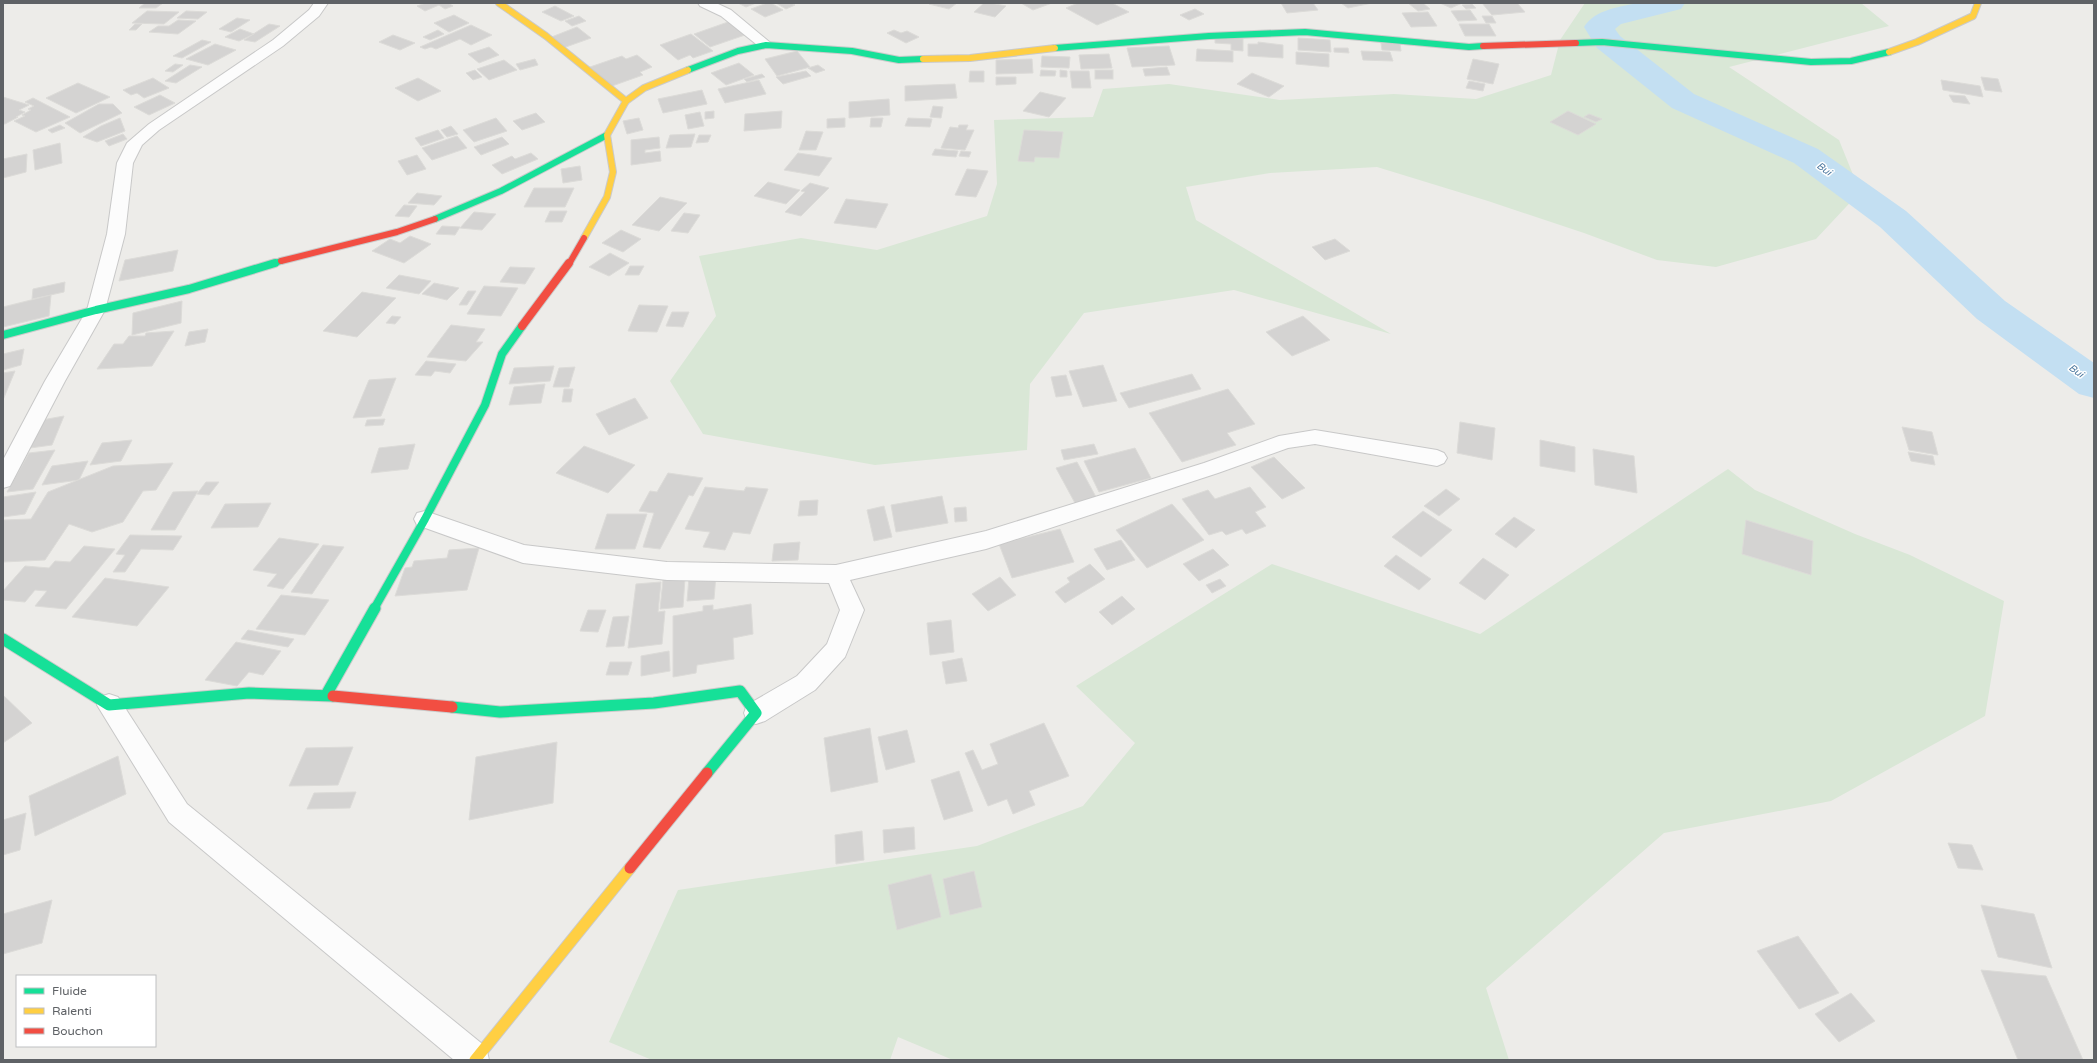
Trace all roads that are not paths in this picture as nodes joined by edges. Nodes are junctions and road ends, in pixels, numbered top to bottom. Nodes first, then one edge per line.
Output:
1 (321, 3) edge
2 (499, 3) edge
3 (705, 3) edge
4 (1978, 3) edge
5 (766, 45) junction
6 (626, 102) junction
7 (608, 135) junction
8 (96, 310) junction
9 (3, 335) edge
10 (1437, 458) dead end
11 (3, 480) edge
12 (425, 518) junction
13 (836, 574) junction
14 (3, 639) edge
15 (326, 695) junction
16 (109, 705) junction
17 (756, 713) junction
18 (475, 1059) edge

1 - 8 street
2 - 6 street
3 - 5 street
4 - 5 street
5 - 6 street
6 - 7 street
7 - 8 street
7 - 12 street
8 - 9 street
8 - 11 street
10 - 13 street
12 - 13 street
12 - 15 street
13 - 17 street
14 - 16 street
15 - 16 street
15 - 17 street
16 - 18 street
17 - 18 street

